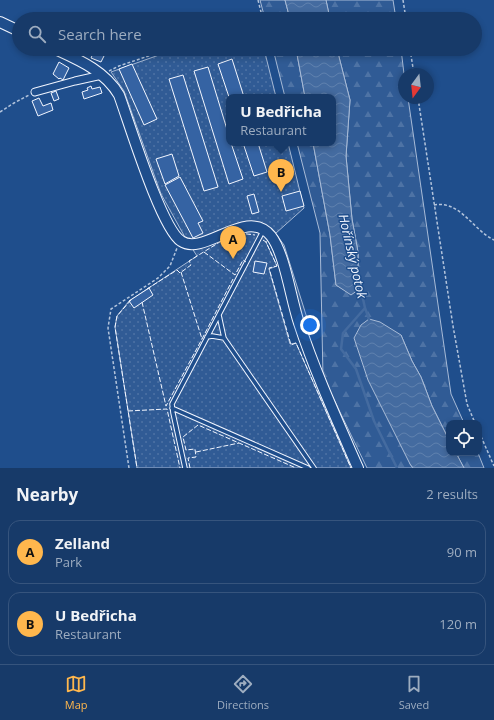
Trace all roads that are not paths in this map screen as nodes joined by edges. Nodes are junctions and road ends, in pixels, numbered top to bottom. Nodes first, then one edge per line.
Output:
1 (0, 22) edge
2 (12, 28) edge
3 (69, 56) edge
4 (102, 75) junction
5 (35, 92) road end
6 (263, 230) junction
7 (219, 315) junction
8 (207, 337) junction
9 (224, 338) junction
10 (172, 408) junction
11 (185, 468) edge
12 (308, 468) edge
13 (314, 468) edge
14 (358, 468) edge

1 - 2 street
3 - 4 street
4 - 5 street
4 - 6 street
6 - 7 lane
6 - 14 street
7 - 8 lane
7 - 9 lane
8 - 9 lane
8 - 10 lane
9 - 13 lane
10 - 11 lane
10 - 12 lane

